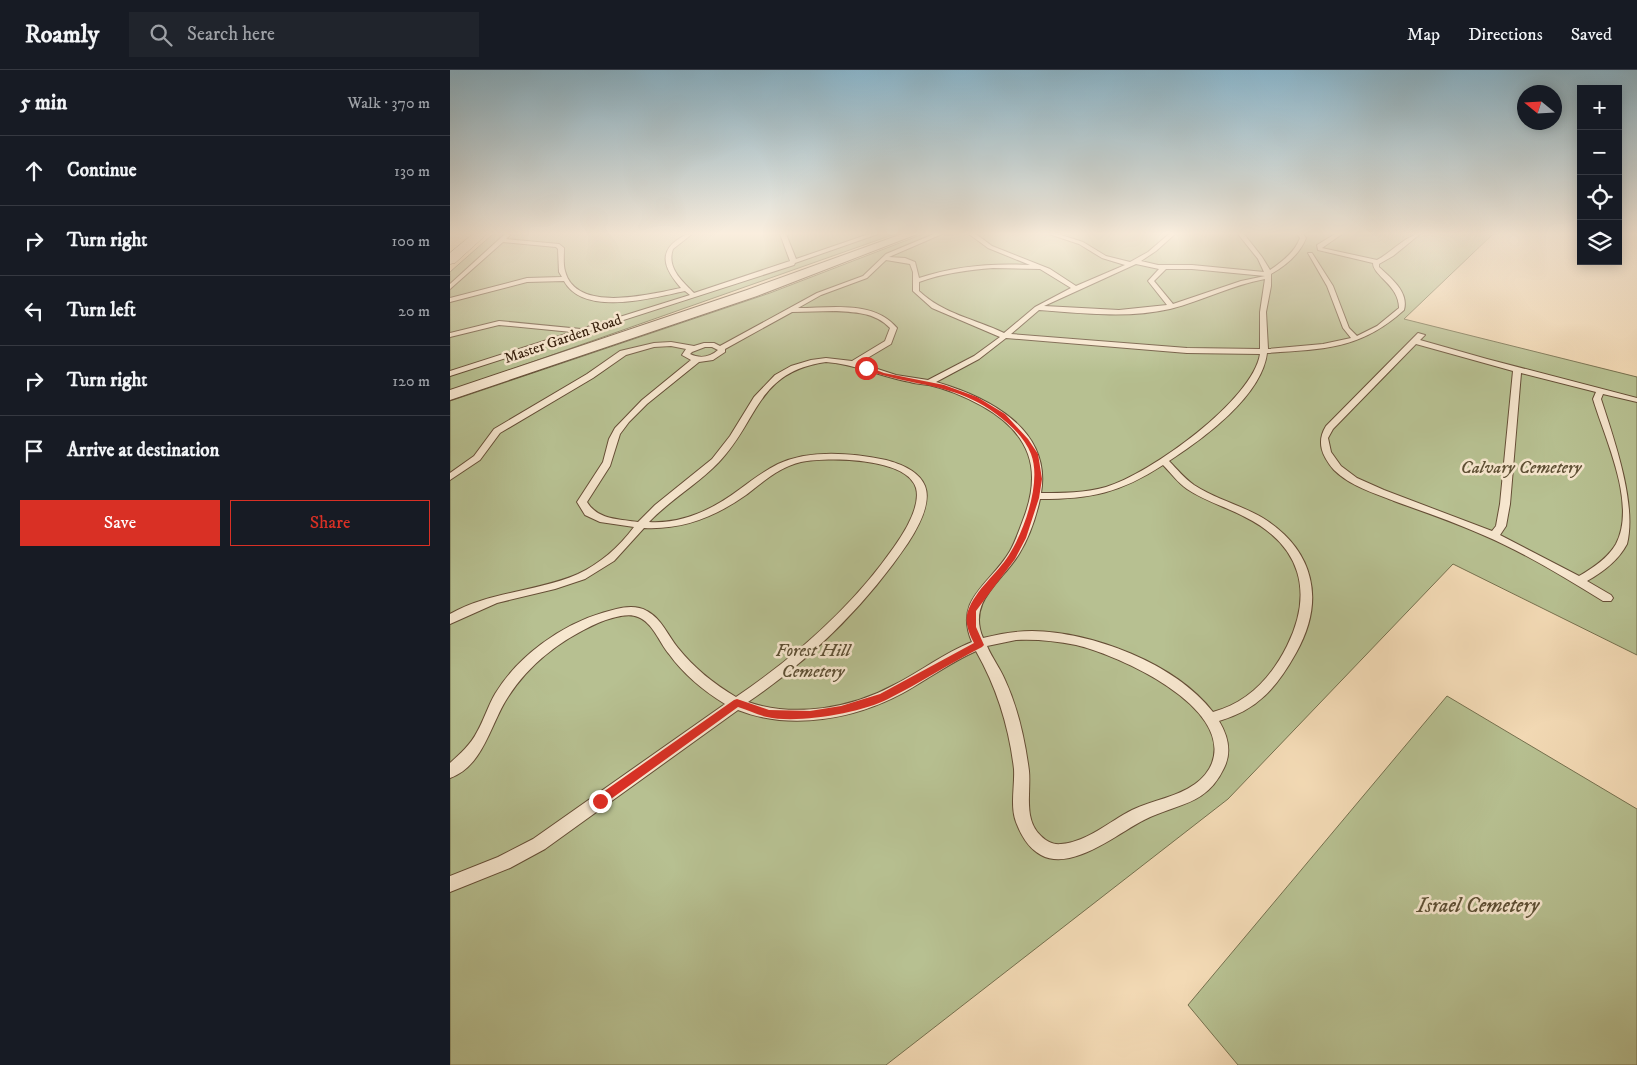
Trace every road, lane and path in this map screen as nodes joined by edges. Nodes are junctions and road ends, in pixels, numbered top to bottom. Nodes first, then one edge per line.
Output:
1 (525, 280) edge
2 (565, 280) edge
3 (680, 280) edge
4 (740, 280) edge
5 (786, 280) edge
6 (856, 280) edge
7 (1066, 280) edge
8 (1093, 280) edge
9 (1152, 280) edge
10 (1250, 280) edge
11 (1267, 280) edge
12 (1327, 280) edge
13 (1389, 280) edge
14 (915, 281) edge
15 (1075, 288) junction
16 (686, 289) junction
17 (694, 295) junction
18 (450, 300) edge
19 (1171, 306) junction
20 (1037, 308) junction
21 (791, 310) junction
22 (582, 331) junction
23 (450, 335) edge
24 (1004, 336) junction
25 (1355, 339) junction
26 (693, 348) junction
27 (721, 348) junction
28 (1264, 351) junction
29 (696, 360) junction
30 (854, 363) junction
31 (1517, 369) junction
32 (450, 374) edge
33 (927, 382) junction
34 (1600, 391) junction
35 (450, 395) edge
36 (1637, 400) edge
37 (1164, 461) junction
38 (450, 477) edge
39 (1036, 496) junction
40 (1633, 501) edge
41 (641, 525) junction
42 (1494, 535) junction
43 (1578, 581) junction
44 (1607, 598) dead end
45 (450, 620) edge
46 (979, 645) junction
47 (737, 703) junction
48 (1210, 718) junction
49 (450, 772) edge
50 (450, 884) edge

1 - 18 lane
2 - 16 lane
3 - 16 lane
4 - 17 lane
5 - 35 street, Master Garden Road
6 - 21 lane
7 - 15 lane
8 - 15 lane
9 - 19 lane
10 - 19 lane
11 - 28 lane
12 - 25 lane
13 - 25 lane
14 - 24 lane
15 - 20 lane
16 - 17 lane
17 - 22 lane
19 - 20 lane
20 - 24 lane
21 - 27 lane
21 - 30 lane
22 - 23 lane
22 - 32 lane
24 - 28 lane
24 - 33 lane
25 - 28 lane
26 - 27 lane
26 - 29 lane
26 - 38 lane
27 - 29 lane
28 - 37 lane
29 - 41 lane
30 - 33 lane
30 - 41 lane
31 - 34 lane
31 - 42 lane
31 - 42 lane
33 - 39 lane
34 - 36 lane
34 - 40 lane
37 - 39 lane
37 - 48 lane
39 - 46 lane
40 - 43 lane
41 - 45 lane
41 - 47 lane
42 - 43 lane
43 - 44 lane
46 - 47 lane
46 - 48 lane
46 - 48 lane
47 - 49 lane
47 - 50 lane

